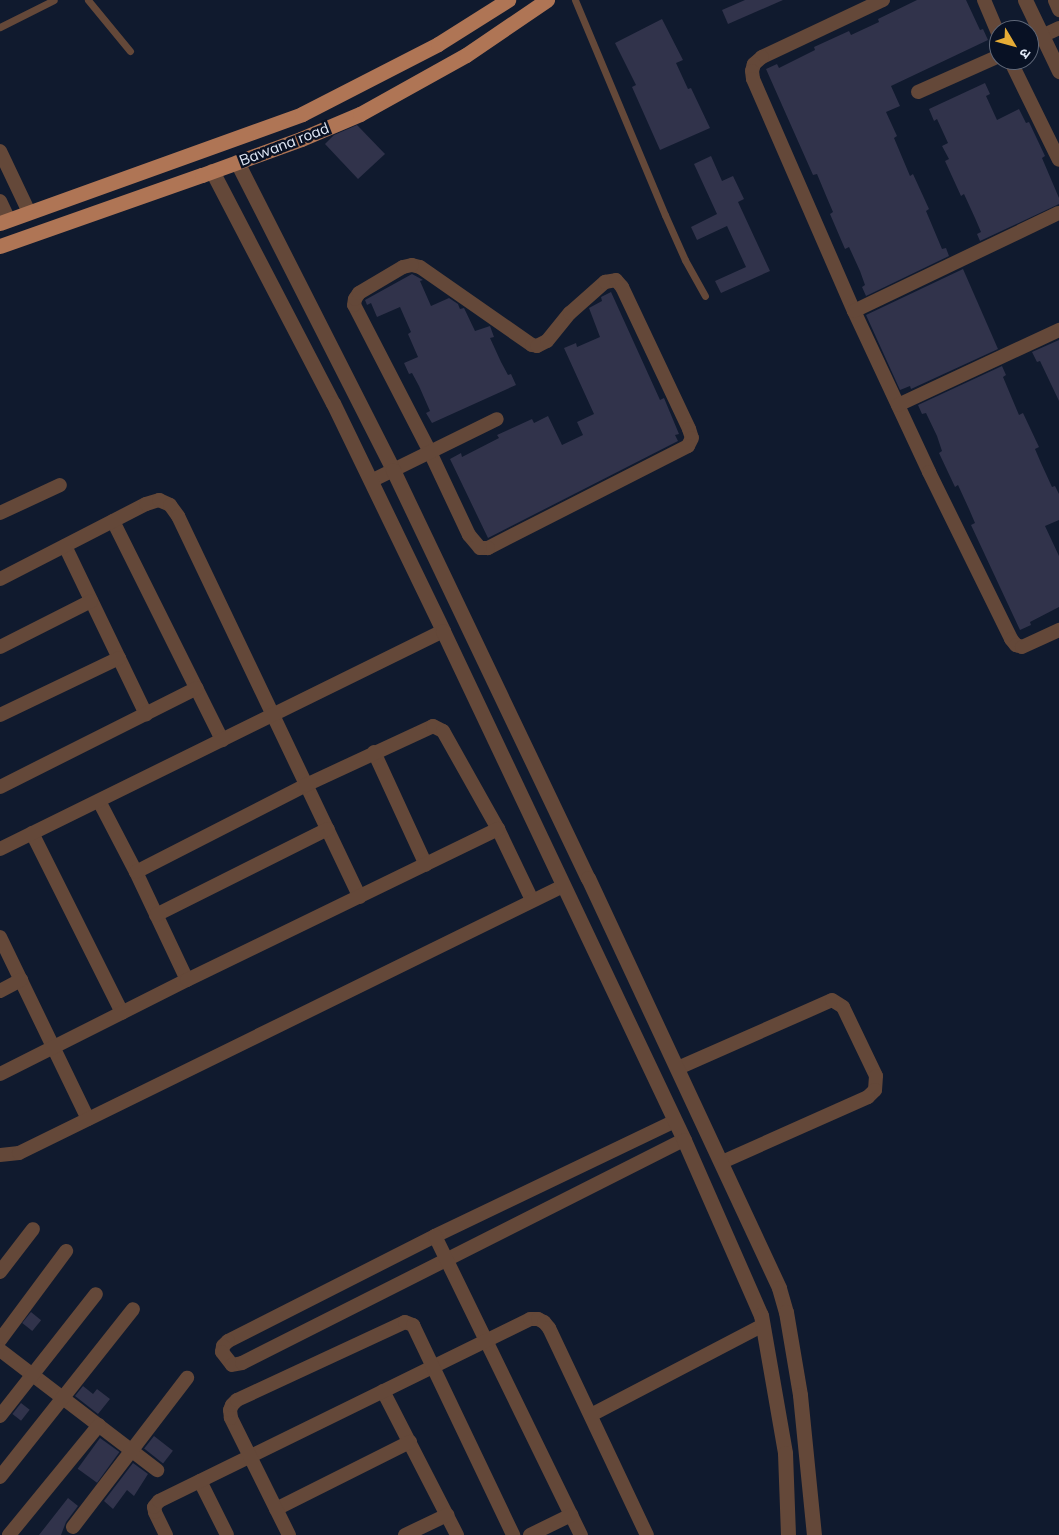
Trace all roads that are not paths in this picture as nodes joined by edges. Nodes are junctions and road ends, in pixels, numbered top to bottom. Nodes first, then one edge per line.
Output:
1 (54, 0) edge
2 (88, 0) edge
3 (508, 0) edge
4 (547, 0) edge
5 (575, 0) edge
6 (883, 0) edge
7 (984, 0) edge
8 (1025, 0) edge
9 (1055, 0) edge
10 (1059, 10) edge
11 (992, 20) edge
12 (1030, 20) edge
13 (0, 27) edge
14 (1059, 28) edge
15 (1039, 38) edge
16 (1039, 44) edge
17 (130, 51) dead end
18 (989, 60) edge
19 (1015, 70) edge
20 (1059, 71) edge
21 (918, 92) dead end
22 (0, 151) edge
23 (1059, 160) edge
24 (237, 162) junction
25 (212, 171) junction
26 (0, 201) edge
27 (29, 212) junction
28 (1059, 213) edge
29 (5, 222) edge
30 (0, 246) edge
31 (705, 296) dead end
32 (854, 311) junction
33 (1059, 330) edge
34 (898, 405) junction
35 (497, 419) dead end
36 (430, 452) junction
37 (392, 470) junction
38 (371, 481) junction
39 (60, 485) dead end
40 (0, 513) edge
41 (113, 521) junction
42 (65, 546) junction
43 (1, 574) edge
44 (92, 601) junction
45 (1059, 630) edge
46 (443, 631) junction
47 (0, 647) edge
48 (119, 658) junction
49 (196, 688) junction
50 (146, 714) junction
51 (0, 715) edge
52 (273, 715) junction
53 (222, 740) junction
54 (374, 752) junction
55 (306, 785) junction
56 (0, 787) edge
57 (99, 801) junction
58 (328, 829) junction
59 (498, 830) junction
60 (32, 833) junction
61 (0, 849) edge
62 (426, 865) junction
63 (136, 872) junction
64 (563, 886) junction
65 (360, 897) junction
66 (532, 900) junction
67 (156, 915) junction
68 (0, 937) edge
69 (21, 980) junction
70 (187, 980) junction
71 (0, 991) edge
72 (122, 1013) junction
73 (54, 1048) junction
74 (678, 1068) junction
75 (0, 1074) edge
76 (88, 1119) junction
77 (675, 1120) junction
78 (684, 1140) junction
79 (0, 1156) edge
80 (722, 1162) junction
81 (33, 1230) dead end
82 (435, 1236) junction
83 (66, 1252) dead end
84 (446, 1259) junction
85 (0, 1272) edge
86 (96, 1294) dead end
87 (133, 1309) dead end
88 (763, 1325) junction
89 (0, 1340) edge
90 (486, 1340) junction
91 (0, 1350) edge
92 (433, 1366) junction
93 (32, 1374) junction
94 (187, 1378) dead end
95 (383, 1391) junction
96 (63, 1398) junction
97 (590, 1415) junction
98 (0, 1416) edge
99 (98, 1425) junction
100 (410, 1442) junction
101 (132, 1451) junction
102 (250, 1456) junction
103 (157, 1470) dead end
104 (0, 1477) edge
105 (200, 1481) junction
106 (276, 1509) junction
107 (447, 1515) junction
108 (571, 1515) junction
109 (73, 1527) dead end
110 (9, 1535) edge
111 (166, 1535) edge
112 (227, 1535) edge
113 (289, 1535) edge
114 (405, 1535) edge
115 (457, 1535) edge
116 (512, 1535) edge
117 (530, 1535) edge
118 (580, 1535) edge
119 (646, 1535) edge
120 (788, 1535) edge
121 (814, 1535) edge

1 - 13 lane
2 - 17 lane
3 - 27 main road, Bawana road
4 - 24 main road, Bawana road
5 - 31 lane
6 - 32 street
7 - 11 street
8 - 12 street
9 - 10 street
14 - 15 street
16 - 20 street
18 - 21 street
19 - 23 street
22 - 27 street
24 - 25 main road, Bawana road
24 - 37 street
25 - 30 main road, Bawana road
25 - 38 street
26 - 29 street
27 - 29 main road, Bawana road
28 - 32 street
32 - 34 street
33 - 34 street
34 - 45 street
35 - 36 street
36 - 36 street
36 - 37 street
37 - 38 street
37 - 74 street
38 - 46 street
39 - 40 street
41 - 42 street
41 - 49 street
41 - 52 street
42 - 43 street
42 - 44 street
44 - 47 street
44 - 48 street
46 - 52 street
46 - 64 street
48 - 50 street
48 - 51 street
49 - 50 street
49 - 53 street
50 - 56 street
52 - 53 street
52 - 55 street
53 - 57 street
54 - 55 street
54 - 59 street
54 - 62 street
55 - 58 street
55 - 63 street
57 - 60 street
57 - 63 street
58 - 65 street
58 - 67 street
59 - 62 street
59 - 66 street
60 - 61 street
60 - 72 street
62 - 65 street
63 - 67 street
64 - 66 street
64 - 77 street
65 - 70 street
66 - 76 street
67 - 70 street
68 - 69 street
69 - 71 street
69 - 73 street
70 - 72 street
72 - 73 street
73 - 75 street
73 - 76 street
74 - 80 street
74 - 80 street
76 - 79 street
77 - 78 street
77 - 82 street
78 - 84 street
78 - 88 street
80 - 121 street
81 - 85 street
82 - 84 street
82 - 84 street
83 - 89 street
84 - 90 street
86 - 93 street
87 - 96 street
88 - 97 street
88 - 120 street
90 - 92 street
90 - 97 street
90 - 108 street
91 - 93 street
92 - 95 street
92 - 102 street
92 - 116 street
93 - 96 street
93 - 98 street
94 - 101 street
95 - 100 street
95 - 102 street
96 - 99 street
96 - 104 street
97 - 119 street
99 - 101 street
99 - 110 street
100 - 106 street
100 - 107 street
101 - 103 street
101 - 109 street
102 - 105 street
102 - 106 street
105 - 111 street
105 - 112 street
106 - 113 street
107 - 114 street
107 - 115 street
108 - 117 street
108 - 118 street

